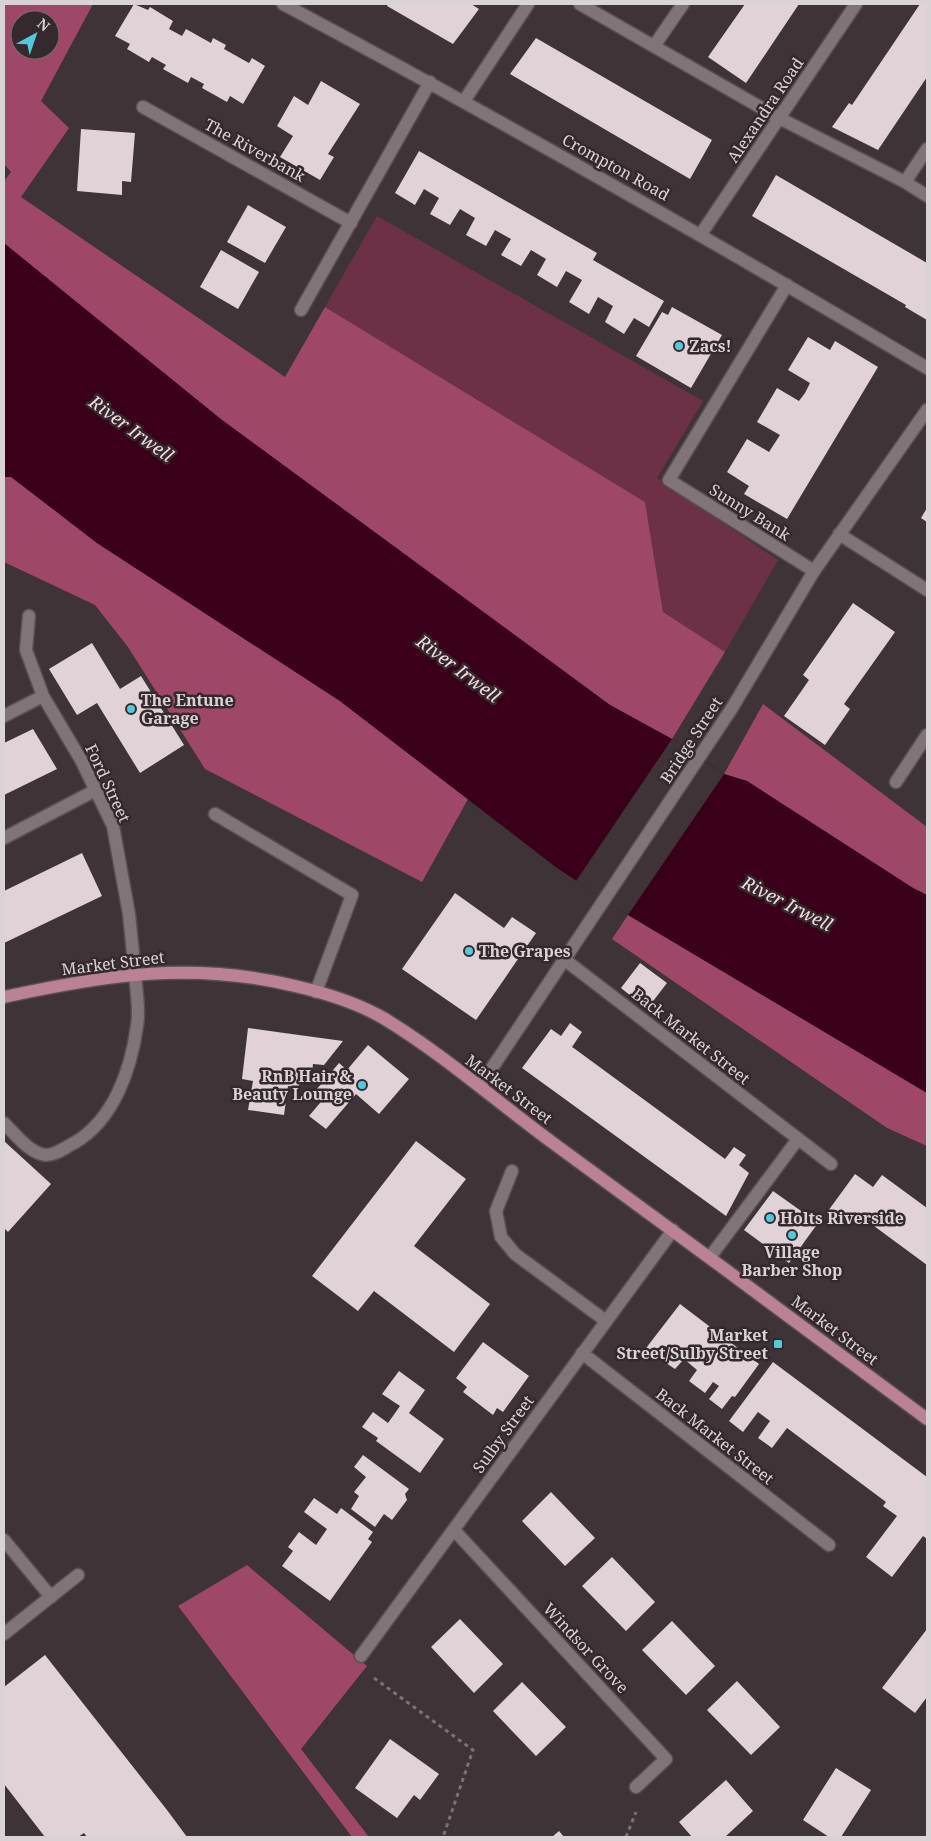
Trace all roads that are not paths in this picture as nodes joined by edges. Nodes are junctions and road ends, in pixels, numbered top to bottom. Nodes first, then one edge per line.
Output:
1 (283, 4) edge
2 (528, 4) edge
3 (580, 4) edge
4 (683, 4) edge
5 (856, 4) edge
6 (654, 46) junction
7 (430, 82) junction
8 (464, 100) junction
9 (143, 106) dead end
10 (779, 118) junction
11 (927, 149) edge
12 (905, 182) junction
13 (927, 196) edge
14 (351, 223) junction
15 (701, 234) junction
16 (787, 285) junction
17 (301, 310) dead end
18 (927, 368) edge
19 (927, 410) edge
20 (839, 534) junction
21 (814, 571) junction
22 (927, 590) edge
23 (29, 616) dead end
24 (43, 696) junction
25 (4, 716) edge
26 (927, 735) edge
27 (896, 782) dead end
28 (96, 790) junction
29 (215, 814) dead end
30 (4, 838) edge
31 (565, 960) junction
32 (136, 973) junction
33 (316, 992) junction
34 (4, 997) edge
35 (480, 1086) junction
36 (4, 1123) edge
37 (798, 1139) junction
38 (831, 1164) dead end
39 (512, 1171) dead end
40 (673, 1230) junction
41 (710, 1257) junction
42 (606, 1321) junction
43 (582, 1353) junction
44 (927, 1419) edge
45 (454, 1530) junction
46 (4, 1540) edge
47 (829, 1545) dead end
48 (78, 1574) dead end
49 (51, 1597) junction
50 (4, 1634) edge
51 (361, 1656) road end
52 (636, 1787) dead end

1 - 7 street, Crompton Road
2 - 8 street
3 - 6 street
4 - 6 street
5 - 10 street, Alexandra Road
6 - 10 street
7 - 8 street, Crompton Road
7 - 14 street
8 - 15 street, Crompton Road
9 - 14 street, The Riverbank
10 - 12 street
10 - 15 street, Alexandra Road
11 - 12 street
12 - 13 street
14 - 17 street
15 - 16 street, Crompton Road
16 - 18 street, Crompton Road
16 - 21 street, Sunny Bank
19 - 20 street, Bridge Street
20 - 21 street, Bridge Street
20 - 22 street
21 - 31 street, Bridge Street
23 - 24 street, Ford Street
24 - 25 street
24 - 28 street, Ford Street
26 - 27 street
28 - 30 street
28 - 32 street, Ford Street
29 - 33 street
31 - 35 street, Bridge Street
31 - 37 street, Back Market Street
32 - 33 main road, Market Street
32 - 34 main road, Market Street
32 - 36 street, Ford Street
33 - 35 main road, Market Street
35 - 40 main road, Market Street
37 - 38 street, Back Market Street
37 - 41 street
39 - 42 street
40 - 41 main road, Market Street
40 - 42 street, Sulby Street
41 - 44 main road, Market Street
42 - 43 street, Sulby Street
43 - 45 street, Sulby Street
43 - 47 street, Back Market Street
45 - 51 street, Sulby Street
45 - 52 street, Windsor Grove
46 - 49 street
48 - 49 street
49 - 50 street

